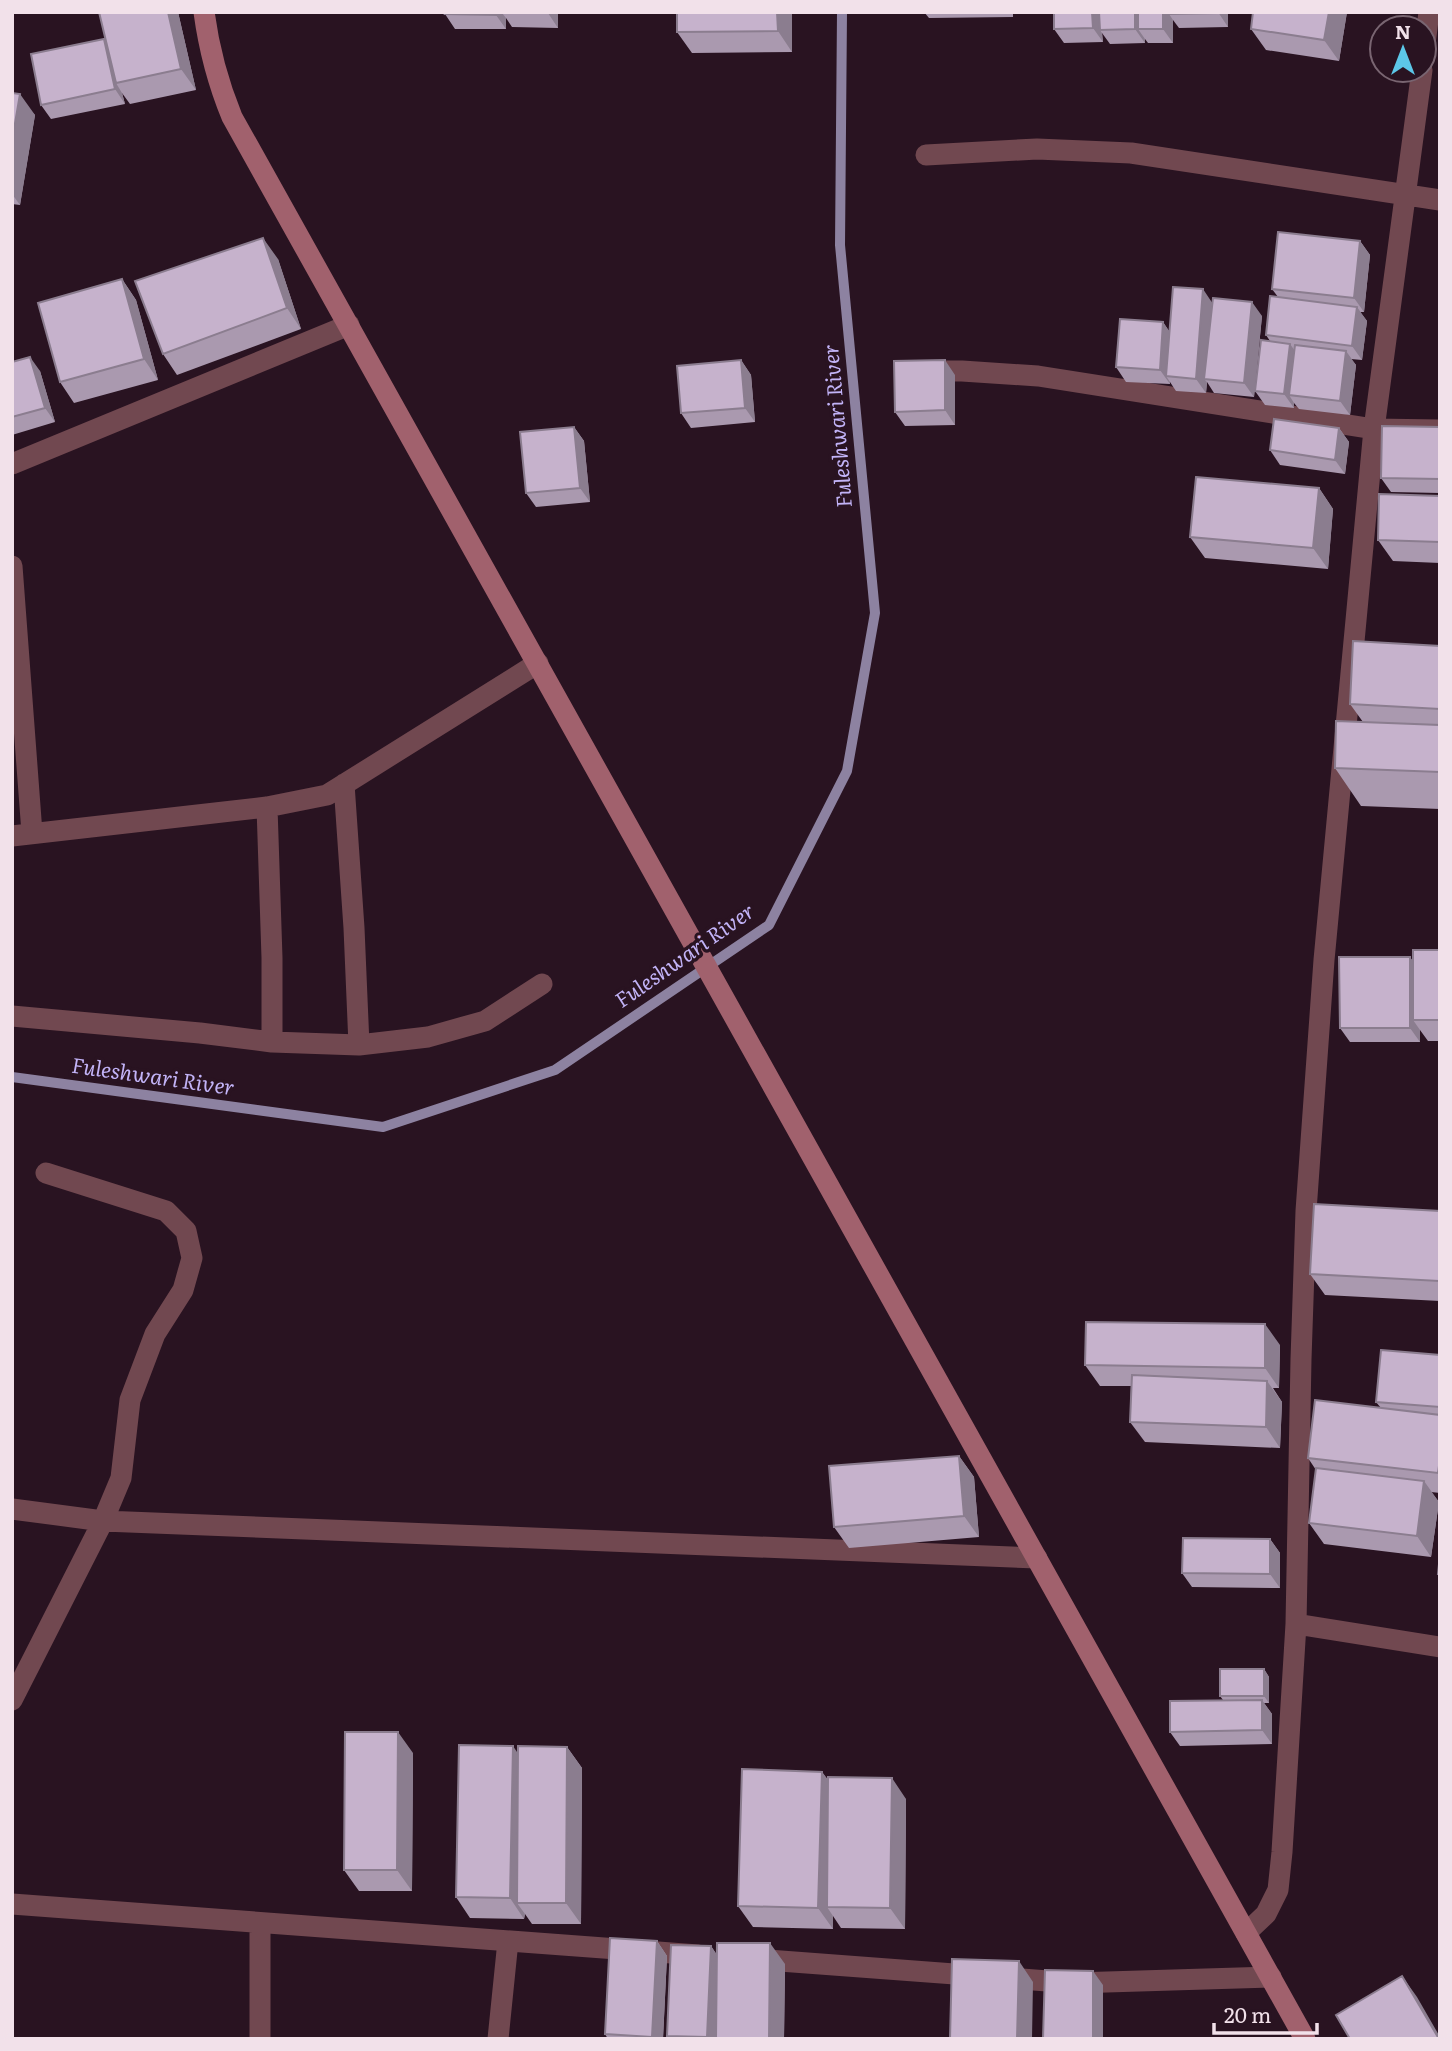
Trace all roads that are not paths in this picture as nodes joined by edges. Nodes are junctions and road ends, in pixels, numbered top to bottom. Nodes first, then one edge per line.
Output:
1 (204, 12) edge
2 (1420, 84) edge
3 (926, 155) dead end
4 (1405, 195) junction
5 (1440, 200) edge
6 (349, 325) junction
7 (897, 371) edge
8 (1374, 429) junction
9 (1440, 430) edge
10 (12, 464) edge
11 (12, 566) edge
12 (538, 663) junction
13 (1344, 737) junction
14 (1371, 739) edge
15 (344, 784) junction
16 (267, 807) junction
17 (22, 834) edge
18 (542, 984) dead end
19 (12, 1016) edge
20 (272, 1042) junction
21 (359, 1045) junction
22 (46, 1173) dead end
23 (1306, 1211) junction
24 (1333, 1212) edge
25 (12, 1509) edge
26 (103, 1521) junction
27 (1037, 1558) junction
28 (1296, 1624) junction
29 (1440, 1647) edge
30 (12, 1700) edge
31 (12, 1904) edge
32 (260, 1923) junction
33 (1246, 1933) junction
34 (508, 1941) junction
35 (1271, 1977) junction
36 (260, 2039) edge
37 (498, 2039) edge
38 (1305, 2039) edge

1 - 6 main road
2 - 4 street
3 - 4 street
4 - 5 street
4 - 8 street
6 - 10 street
6 - 12 main road
7 - 8 street
8 - 9 street
8 - 13 street
11 - 17 street
12 - 15 street
12 - 27 main road
13 - 14 street
13 - 23 street
15 - 16 street
15 - 21 street
16 - 17 street
16 - 20 street
18 - 21 street
19 - 20 street
20 - 21 street
22 - 26 street
23 - 24 street
23 - 28 street
25 - 26 street
26 - 27 street
26 - 30 street
27 - 33 main road
28 - 29 street
28 - 33 street
31 - 32 street
32 - 34 street
32 - 36 street
33 - 35 main road
34 - 35 street
34 - 37 street
35 - 38 main road

